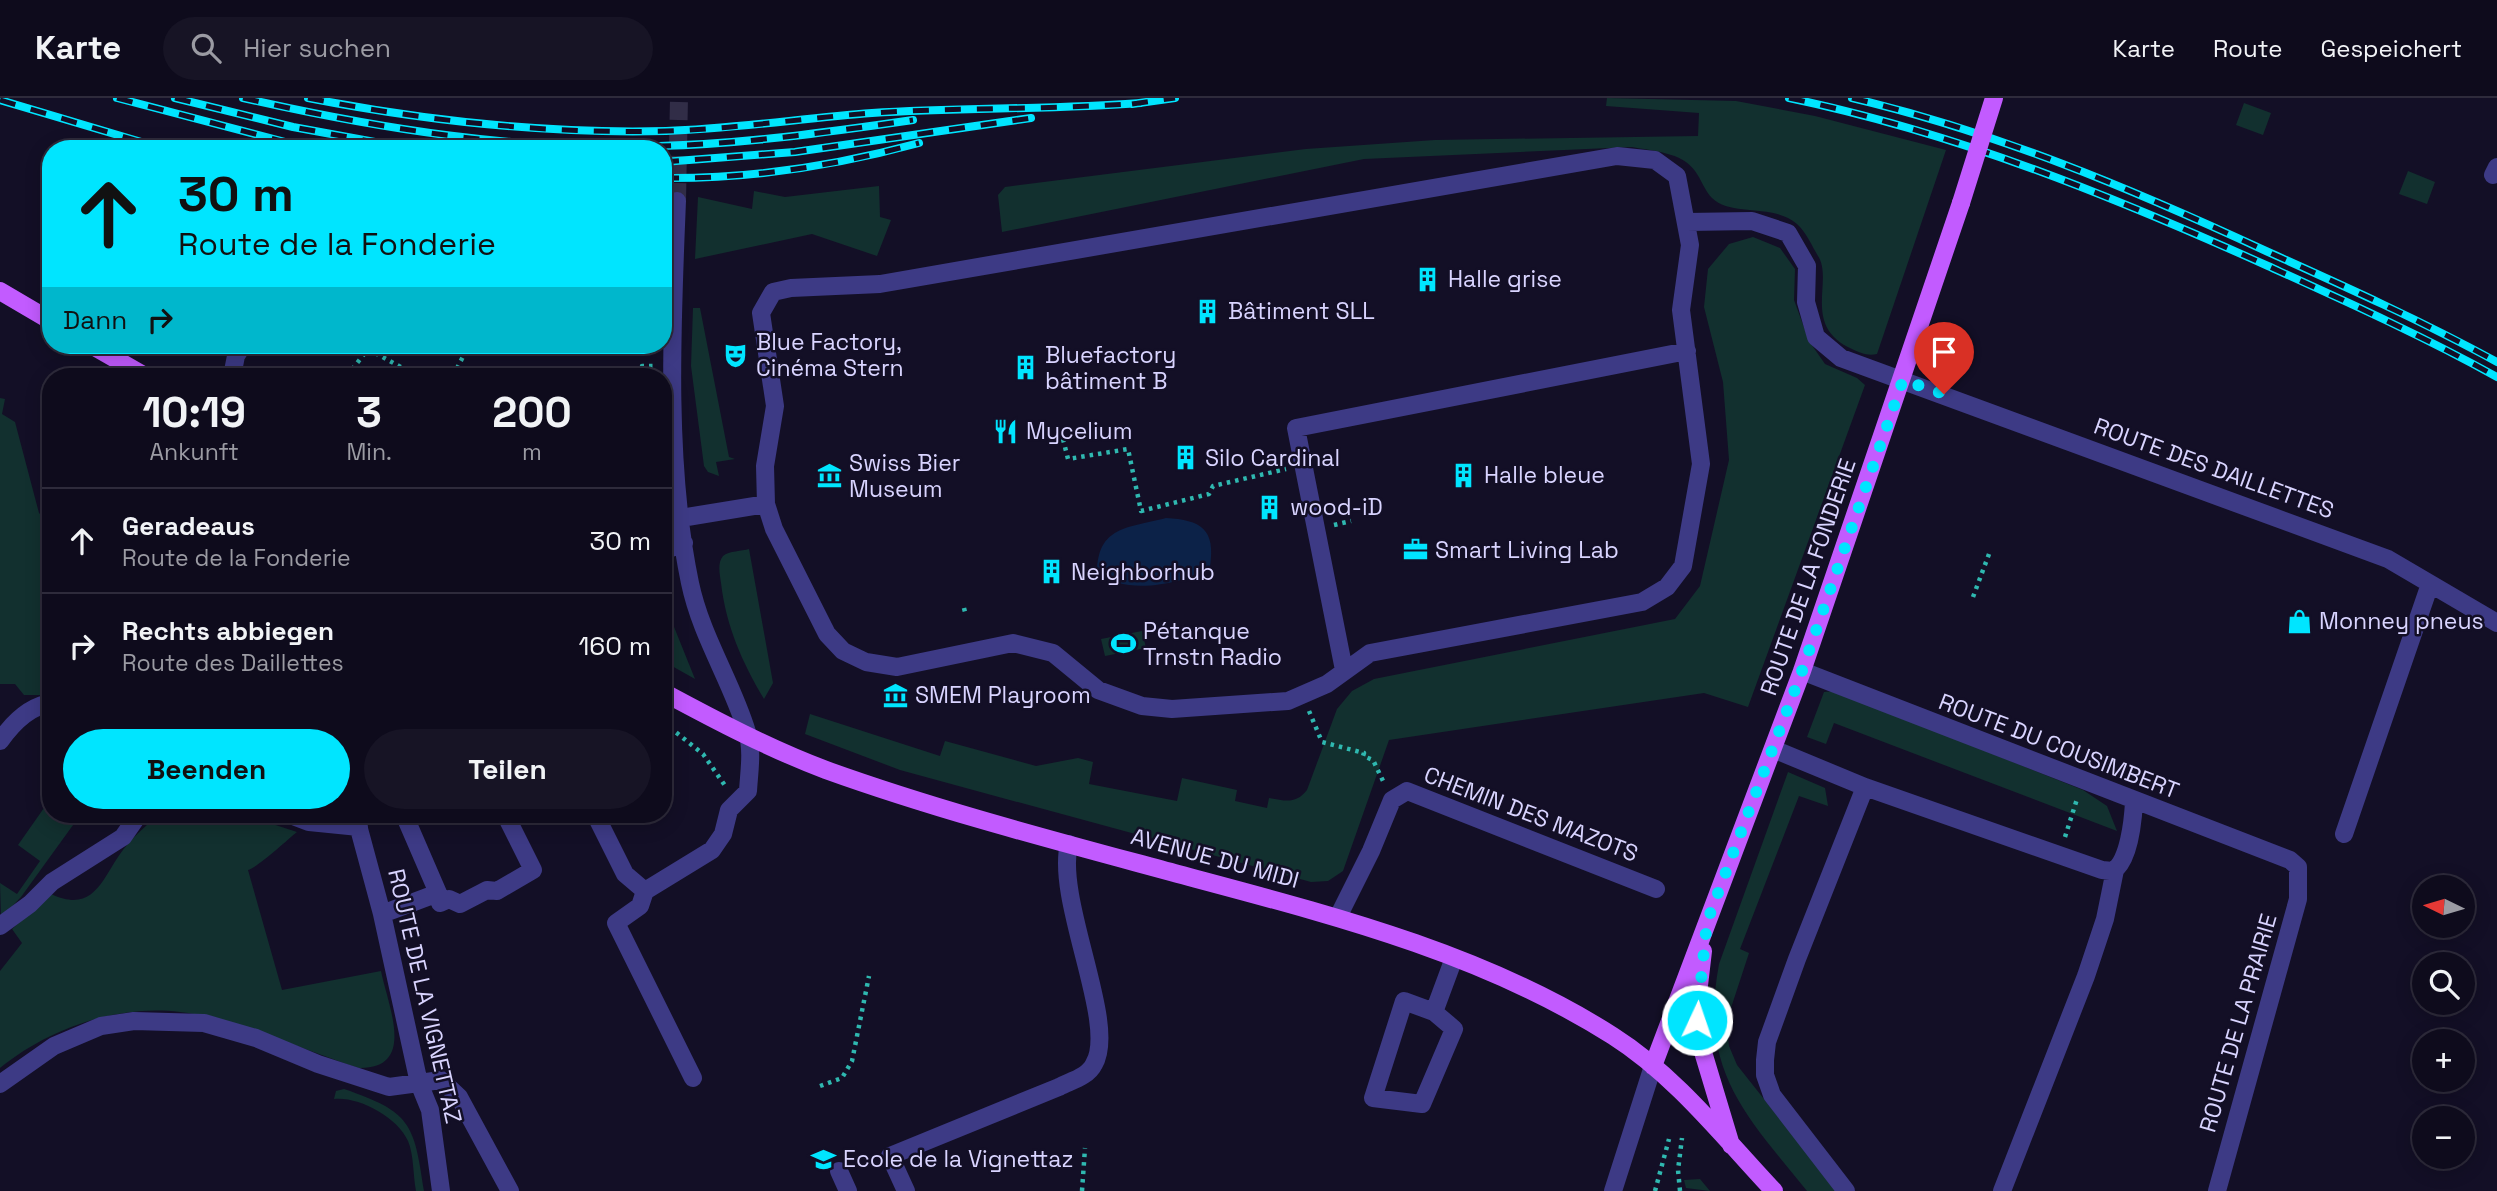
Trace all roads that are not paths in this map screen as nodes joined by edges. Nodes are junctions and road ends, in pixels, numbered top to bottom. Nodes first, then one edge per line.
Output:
1 (1994, 98) edge
2 (677, 201) tunnel mouth
3 (1687, 222) junction
4 (0, 291) edge
5 (42, 316) edge
6 (1687, 351) junction
7 (107, 354) edge
8 (131, 368) edge
9 (1903, 380) junction
10 (766, 504) junction
11 (681, 518) junction
12 (684, 543) junction
13 (672, 548) edge
14 (2430, 584) junction
15 (2497, 623) edge
16 (1344, 670) junction
17 (1802, 671) junction
18 (672, 696) edge
19 (42, 705) edge
20 (748, 734) junction
21 (0, 741) edge
22 (1773, 749) junction
23 (1865, 787) junction
24 (2134, 802) junction
25 (133, 823) edge
26 (358, 823) edge
27 (408, 823) edge
28 (510, 823) edge
29 (600, 823) edge
30 (2344, 834) dead end
31 (1069, 844) junction
32 (2298, 867) joint
33 (2115, 870) junction
34 (1656, 889) dead end
35 (645, 891) junction
36 (438, 893) junction
37 (382, 914) junction
38 (1338, 917) junction
39 (1707, 922) junction
40 (0, 926) edge
41 (1454, 958) junction
42 (1434, 1012) junction
43 (1653, 1066) junction
44 (692, 1078) dead end
45 (419, 1083) junction
46 (0, 1084) edge
47 (1731, 1145) junction
48 (839, 1171) dead end
49 (441, 1191) edge
50 (510, 1191) edge
51 (848, 1191) edge
52 (906, 1191) edge
53 (1613, 1191) edge
54 (1774, 1191) edge
55 (1846, 1191) edge
56 (2002, 1191) edge
57 (2217, 1191) edge

1 - 9 main road, ROUTE DE LA FONDERIE, bridge
2 - 11 street
3 - 6 street
3 - 9 street, ROUTE DES DAILLETTES
3 - 10 street
4 - 5 main road
6 - 16 street
6 - 16 street
7 - 8 main road
9 - 14 street, ROUTE DES DAILLETTES
9 - 17 main road, ROUTE DE LA FONDERIE
10 - 11 street
10 - 16 street
11 - 12 street
12 - 13 street
12 - 20 street
14 - 15 street, ROUTE DES DAILLETTES
14 - 30 street
17 - 22 main road, ROUTE DE LA FONDERIE
17 - 24 street, ROUTE DU COUSIMBERT
18 - 20 main road, AVENUE DU MIDI
19 - 21 street
20 - 31 main road, AVENUE DU MIDI
20 - 35 street
22 - 23 street
22 - 39 main road, ROUTE DE LA FONDERIE
23 - 33 street
23 - 55 street
24 - 32 street, ROUTE DU COUSIMBERT
24 - 33 street
25 - 40 street
26 - 37 street, ROUTE DE LA VIGNETTAZ
27 - 36 street
28 - 36 street
29 - 35 street
31 - 38 main road, AVENUE DU MIDI
31 - 52 street
32 - 57 street, ROUTE DE LA PRAIRIE
33 - 56 street
34 - 38 street, CHEMIN DES MAZOTS
35 - 44 street
36 - 37 street
37 - 45 street, ROUTE DE LA VIGNETTAZ
38 - 41 main road, AVENUE DU MIDI
39 - 43 main road, ROUTE DE LA FONDERIE
39 - 47 main road
41 - 42 street
41 - 43 main road, AVENUE DU MIDI
42 - 42 street
43 - 47 main road, AVENUE DU MIDI
43 - 53 street
45 - 46 street
45 - 49 street, ROUTE DE LA VIGNETTAZ
45 - 50 street
47 - 54 main road, AVENUE DU MIDI
48 - 51 street

